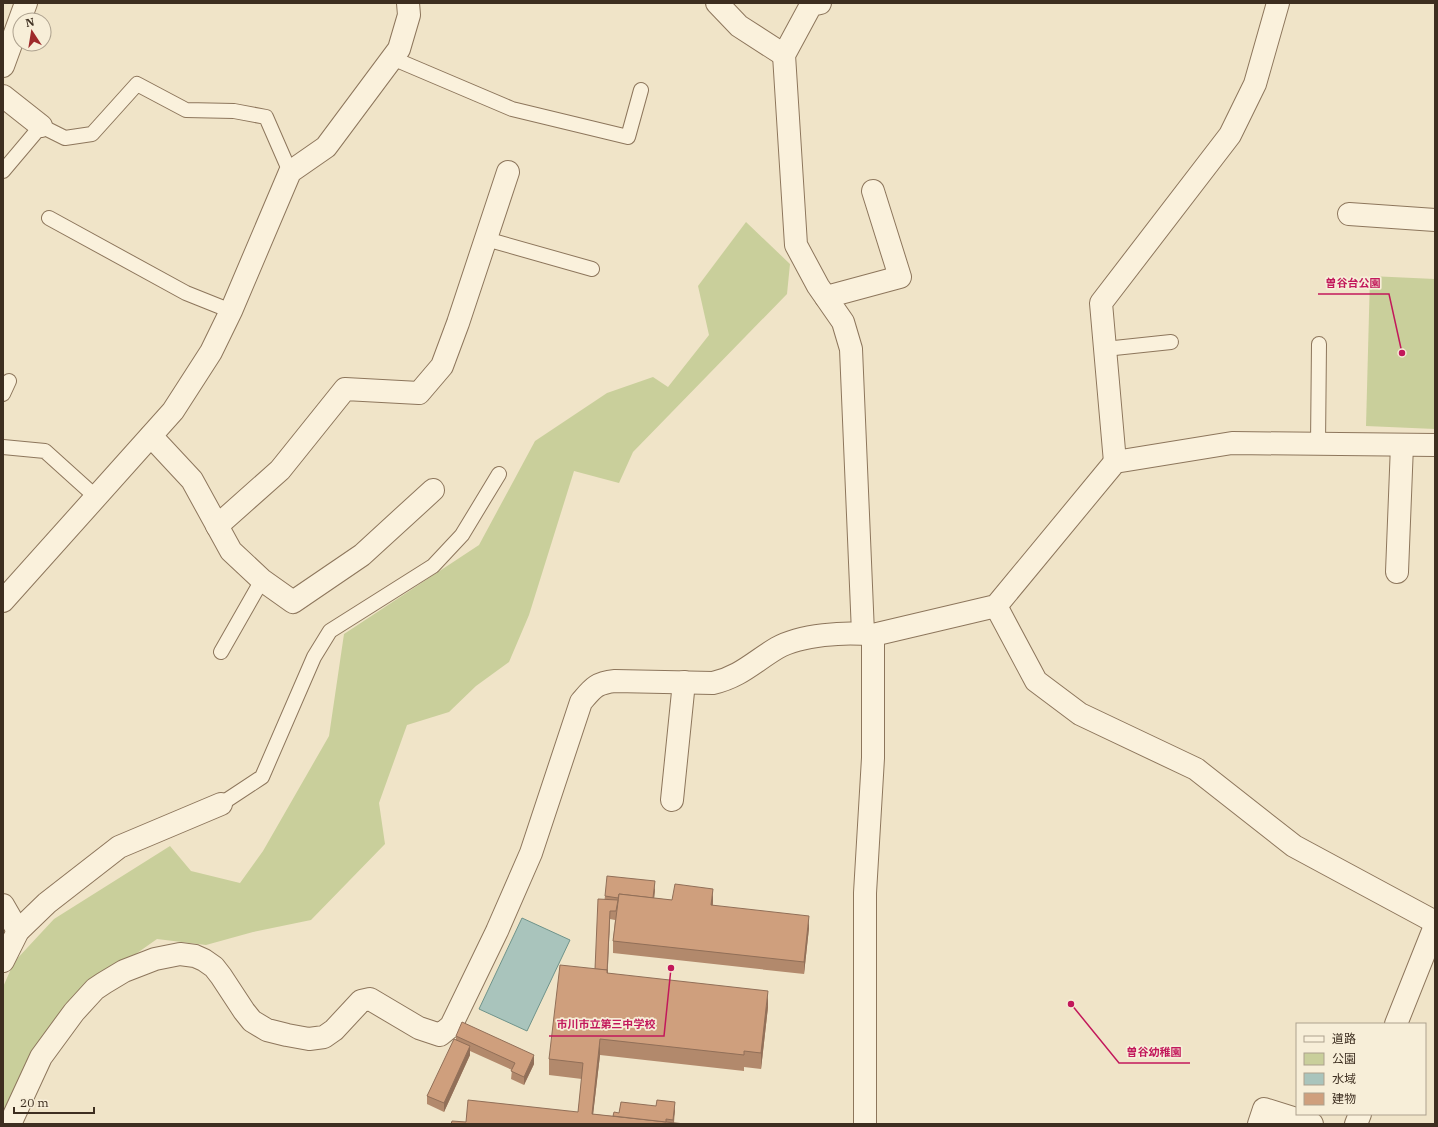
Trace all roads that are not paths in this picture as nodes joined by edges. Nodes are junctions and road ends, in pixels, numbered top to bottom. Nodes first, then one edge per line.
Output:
1 (26, 3) edge
2 (408, 3) edge
3 (717, 3) edge
4 (820, 3) edge
5 (1278, 3) edge
6 (784, 55) junction
7 (392, 58) junction
8 (3, 66) edge
9 (641, 90) dead end
10 (3, 96) edge
11 (42, 126) junction
12 (3, 171) edge
13 (290, 172) junction
14 (508, 172) dead end
15 (873, 191) dead end
16 (1349, 214) dead end
17 (49, 218) dead end
18 (1435, 220) edge
19 (486, 239) junction
20 (592, 269) dead end
21 (826, 297) junction
22 (231, 311) junction
23 (1171, 342) dead end
24 (1319, 344) dead end
25 (1105, 349) junction
26 (9, 381) dead end
27 (3, 394) edge
28 (150, 436) junction
29 (1318, 444) junction
30 (1402, 445) junction
31 (1435, 445) edge
32 (3, 447) edge
33 (1115, 462) junction
34 (499, 474) dead end
35 (433, 490) dead end
36 (96, 497) junction
37 (217, 526) junction
38 (1397, 572) dead end
39 (262, 580) junction
40 (3, 601) edge
41 (996, 606) junction
42 (868, 634) junction
43 (221, 652) dead end
44 (684, 682) junction
45 (672, 800) dead end
46 (221, 804) joint
47 (3, 905) edge
48 (1435, 922) edge
49 (1435, 926) edge
50 (18, 931) junction
51 (3, 961) edge
52 (1396, 1023) edge
53 (10, 1124) edge
54 (865, 1124) edge
55 (1259, 1124) edge
56 (1312, 1124) edge

1 - 8 street
2 - 7 street
3 - 6 street
4 - 6 street
5 - 25 street
6 - 21 street
7 - 9 lane
7 - 13 street
10 - 11 street
11 - 12 lane
11 - 13 lane
13 - 22 street
14 - 19 street
15 - 21 street
16 - 18 street
17 - 22 lane
19 - 20 lane
19 - 37 street
21 - 42 street
22 - 28 street
23 - 25 lane
24 - 29 lane
25 - 33 street
26 - 27 lane
28 - 36 street
28 - 37 street
29 - 30 street
29 - 33 street
30 - 31 street
30 - 38 street
32 - 36 lane
33 - 41 street
34 - 46 lane
35 - 39 street
36 - 40 street
37 - 39 street
39 - 43 lane
41 - 42 street
41 - 48 street
42 - 44 street
42 - 54 street
44 - 45 street
44 - 53 street
46 - 50 street
47 - 50 street
49 - 52 street
50 - 51 street
55 - 56 street

